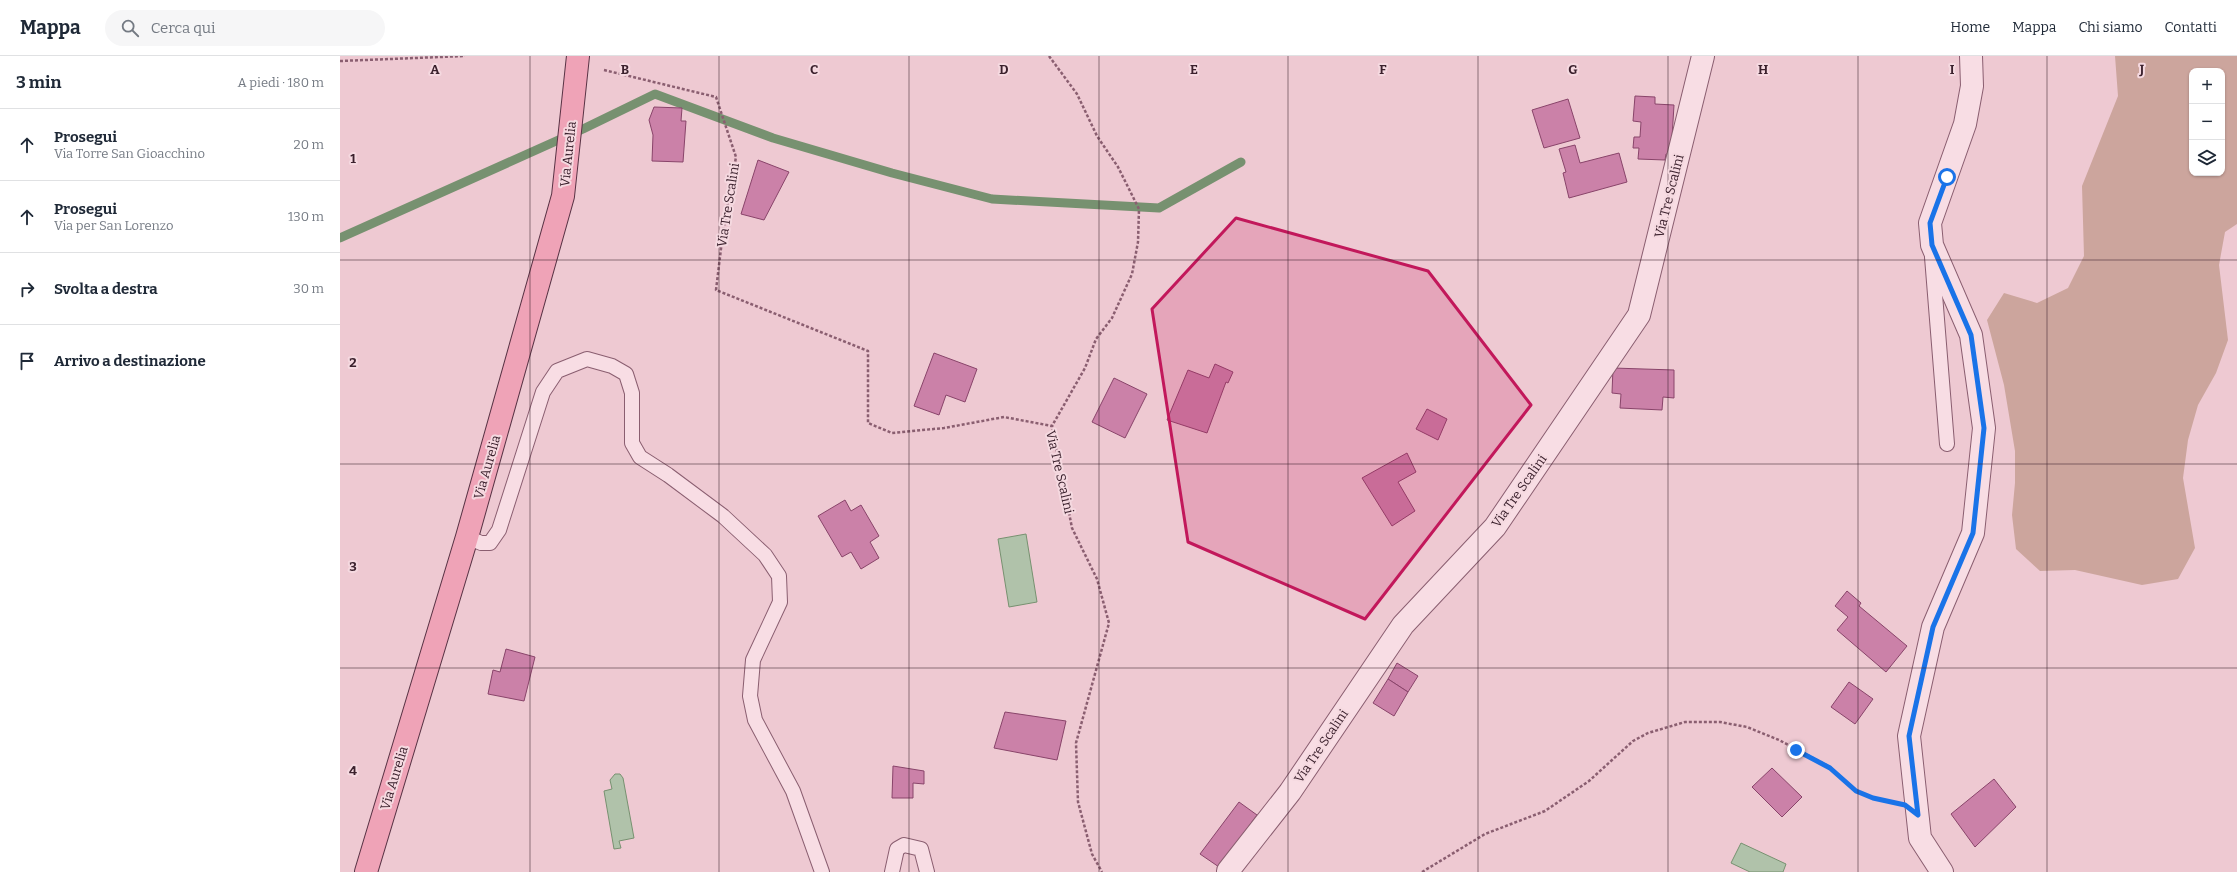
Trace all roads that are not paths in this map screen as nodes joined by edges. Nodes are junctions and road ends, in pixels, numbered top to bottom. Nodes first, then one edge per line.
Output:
1 (1703, 56) edge
2 (1971, 56) edge
3 (577, 60) edge
4 (1932, 245) junction
5 (1947, 444) dead end
6 (467, 537) junction
7 (1228, 871) dead end
8 (366, 872) edge
9 (822, 872) edge
10 (892, 872) edge
11 (927, 872) edge
12 (1942, 872) edge

1 - 7 street, Via Tre Scalini
2 - 4 street
3 - 6 main road, Via Aurelia
4 - 5 lane
4 - 12 street
6 - 8 main road, Via Aurelia
6 - 9 lane
10 - 11 lane

